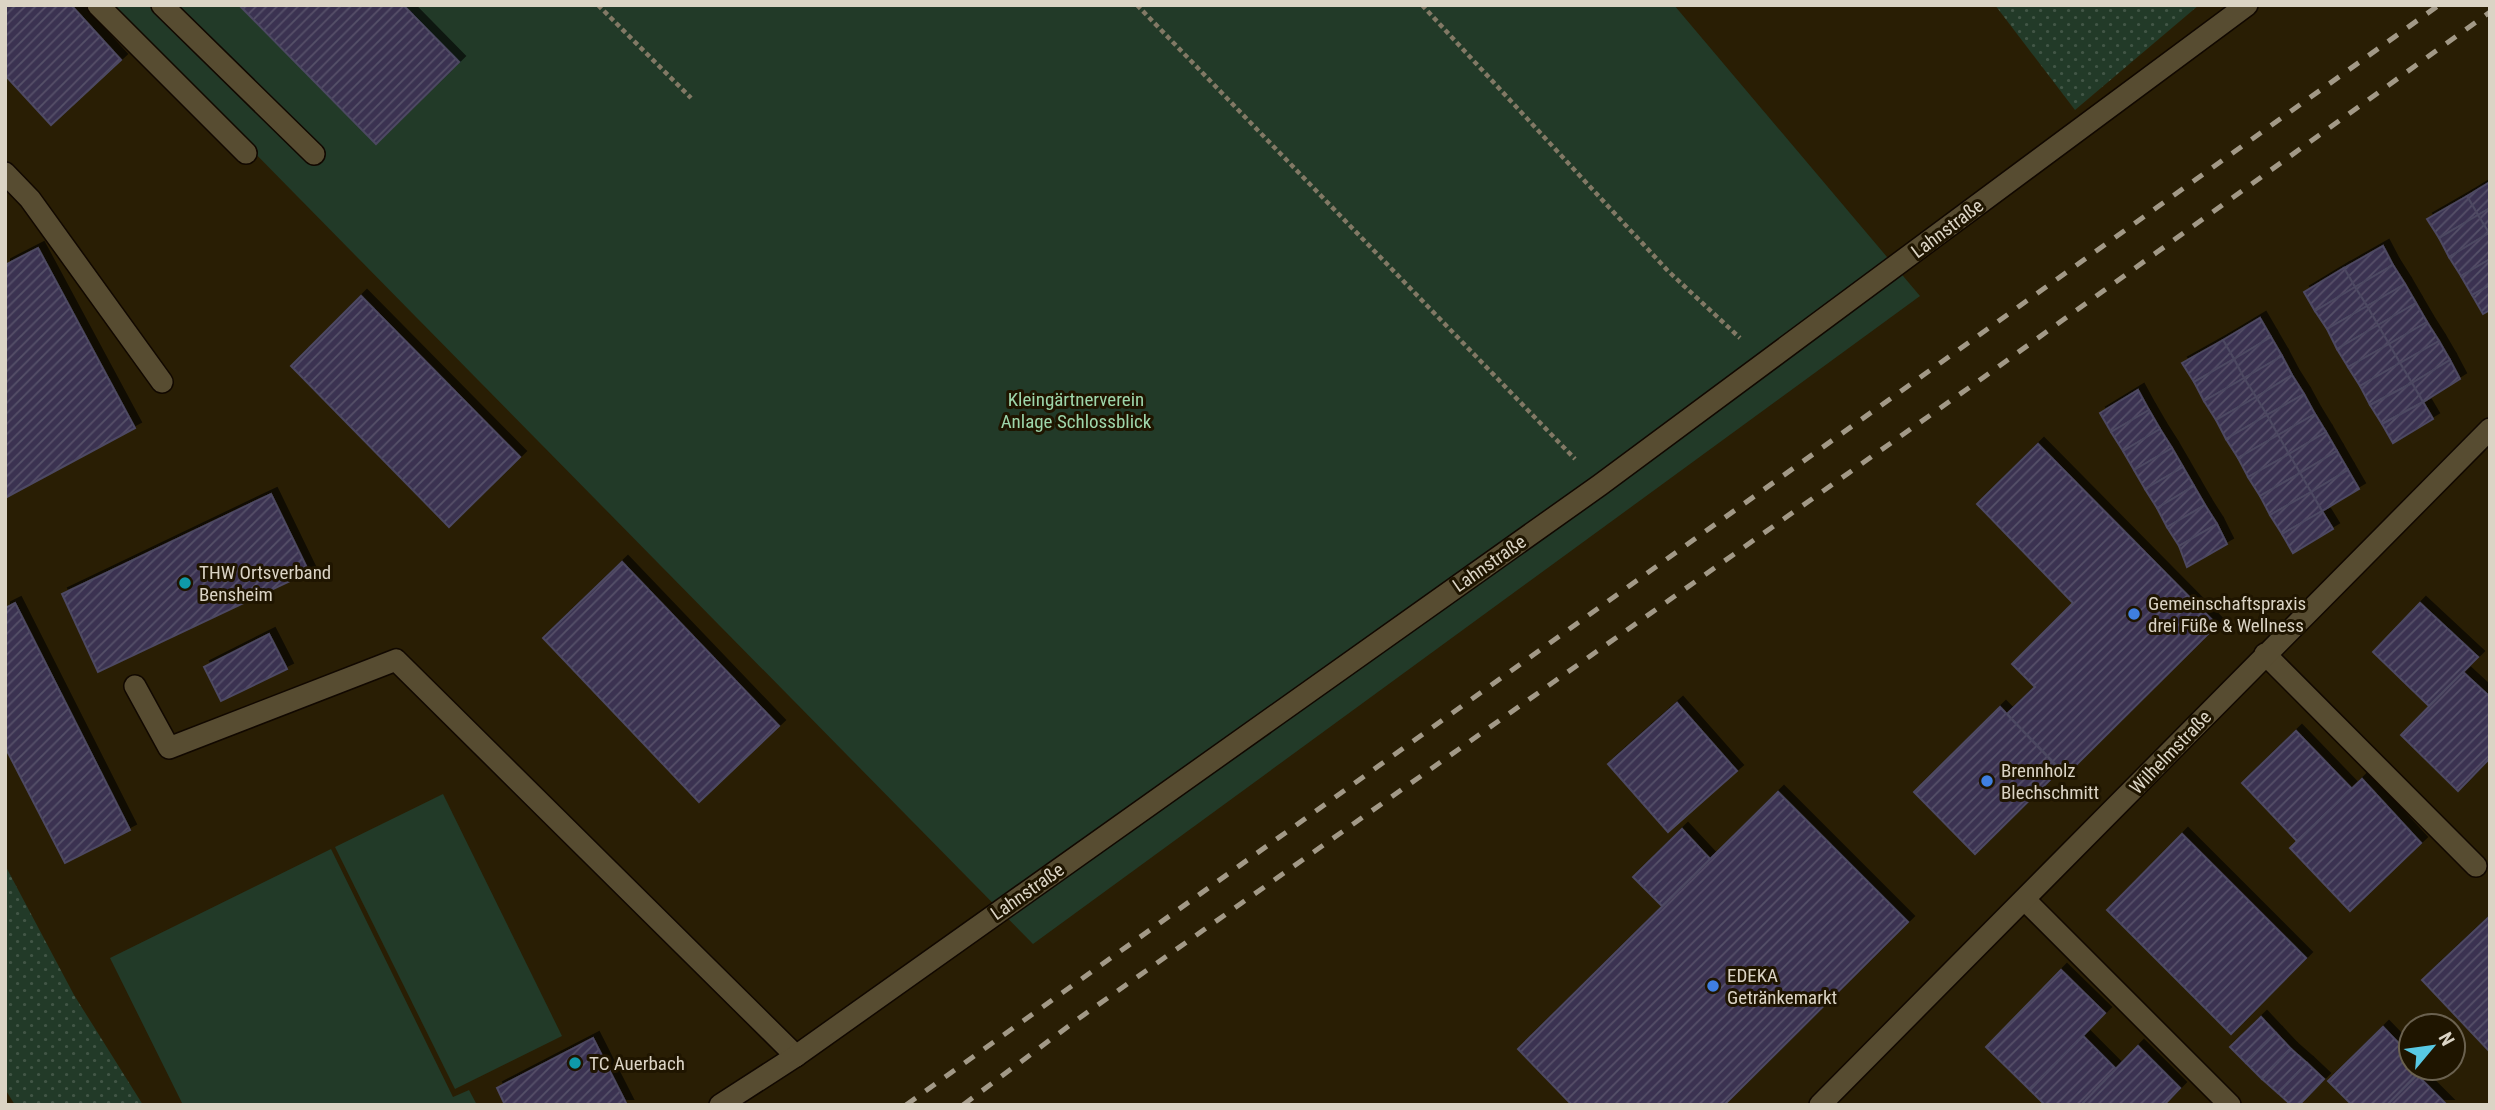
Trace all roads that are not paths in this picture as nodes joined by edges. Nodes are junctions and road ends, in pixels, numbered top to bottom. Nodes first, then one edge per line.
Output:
1 (98, 5) edge
2 (162, 5) edge
3 (2247, 5) edge
4 (246, 153) dead end
5 (314, 154) dead end
6 (5, 173) edge
7 (162, 382) dead end
8 (2490, 429) edge
9 (2266, 654) junction
10 (135, 686) dead end
11 (2476, 866) dead end
12 (2025, 900) junction
13 (796, 1056) junction
14 (720, 1105) edge
15 (1820, 1105) edge
16 (2230, 1105) edge

1 - 4 street
2 - 5 street
3 - 13 street, Lahnstraße
6 - 7 street
8 - 9 street, Wilhelmstraße
9 - 11 street
9 - 12 street, Wilhelmstraße
10 - 13 street
12 - 15 street, Wilhelmstraße
12 - 16 street
13 - 14 street, Lahnstraße

